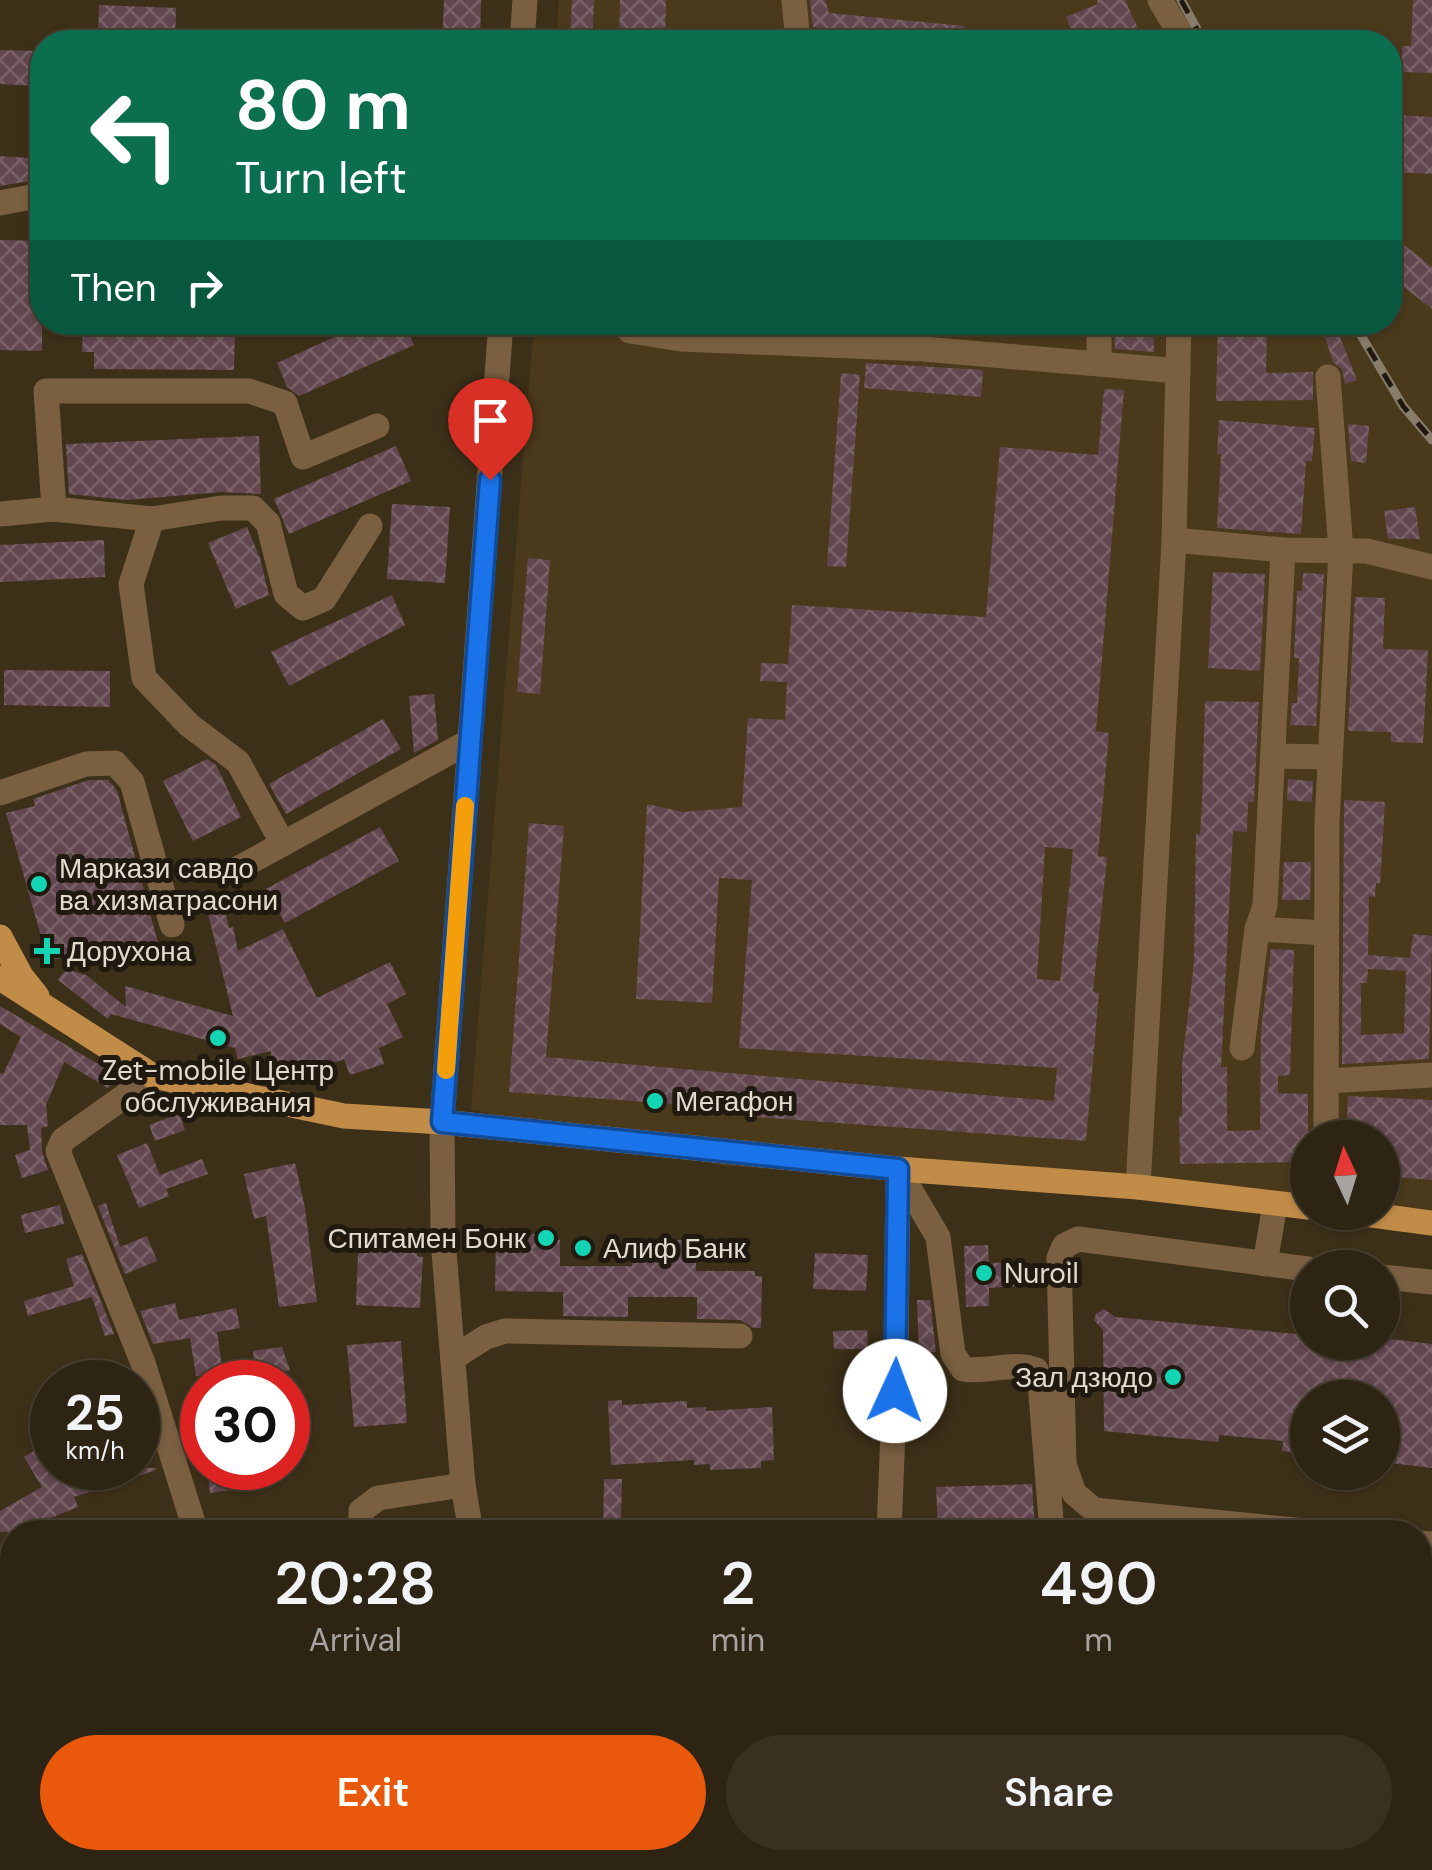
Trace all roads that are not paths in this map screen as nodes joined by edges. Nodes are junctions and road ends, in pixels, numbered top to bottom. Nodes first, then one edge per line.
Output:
1 (526, 0) edge
2 (794, 0) edge
3 (1160, 0) edge
4 (523, 30) edge
5 (797, 30) edge
6 (1178, 30) edge
7 (30, 197) edge
8 (0, 203) edge
9 (500, 335) edge
10 (659, 335) edge
11 (1099, 335) edge
12 (1179, 335) edge
13 (1098, 364) junction
14 (1178, 371) junction
15 (1328, 377) dead end
16 (377, 426) dead end
17 (54, 510) junction
18 (0, 514) edge
19 (152, 518) junction
20 (370, 526) dead end
21 (1174, 540) junction
22 (1283, 550) junction
23 (1341, 551) junction
24 (1432, 567) edge
25 (470, 742) junction
26 (1275, 756) junction
27 (1330, 756) junction
28 (0, 793) edge
29 (283, 844) junction
30 (239, 868) dead end
31 (172, 925) dead end
32 (1257, 929) junction
33 (1326, 933) junction
34 (0, 937) edge
35 (0, 978) edge
36 (53, 1015) junction
37 (1242, 1048) dead end
38 (153, 1076) junction
39 (1432, 1076) edge
40 (1326, 1081) junction
41 (1326, 1120) edge
42 (442, 1122) junction
43 (898, 1169) junction
44 (1138, 1186) junction
45 (1275, 1204) junction
46 (1290, 1206) edge
47 (1400, 1219) edge
48 (1432, 1223) edge
49 (1265, 1264) junction
50 (1290, 1267) edge
51 (1400, 1279) edge
52 (1432, 1282) edge
53 (740, 1336) dead end
54 (453, 1358) junction
55 (463, 1485) junction
56 (192, 1520) edge
57 (361, 1520) edge
58 (470, 1520) edge
59 (890, 1520) edge
60 (1051, 1520) edge
61 (1194, 1520) edge

1 - 4 street
2 - 5 street
3 - 6 street
7 - 8 street
9 - 25 street
10 - 13 street
11 - 13 street
12 - 14 street
13 - 14 street
14 - 21 street
15 - 23 street
16 - 17 street
17 - 18 street
17 - 19 street
19 - 20 street
19 - 29 street
21 - 22 street
21 - 44 street
22 - 23 street
22 - 26 street
23 - 24 street
23 - 27 street
25 - 29 street
25 - 42 street
26 - 27 street
26 - 32 street
27 - 33 street
28 - 31 street
29 - 30 street
32 - 33 street
32 - 37 street
33 - 40 street
34 - 36 main road
35 - 36 main road
36 - 38 main road
38 - 42 main road
38 - 56 street
39 - 40 street
40 - 41 street
42 - 43 main road
42 - 54 street
43 - 44 main road
43 - 59 street
43 - 60 street
44 - 45 main road
45 - 46 main road
45 - 49 street
47 - 48 main road
49 - 50 street
49 - 61 street
51 - 52 street
53 - 54 street
54 - 55 street
55 - 57 street
55 - 58 street

